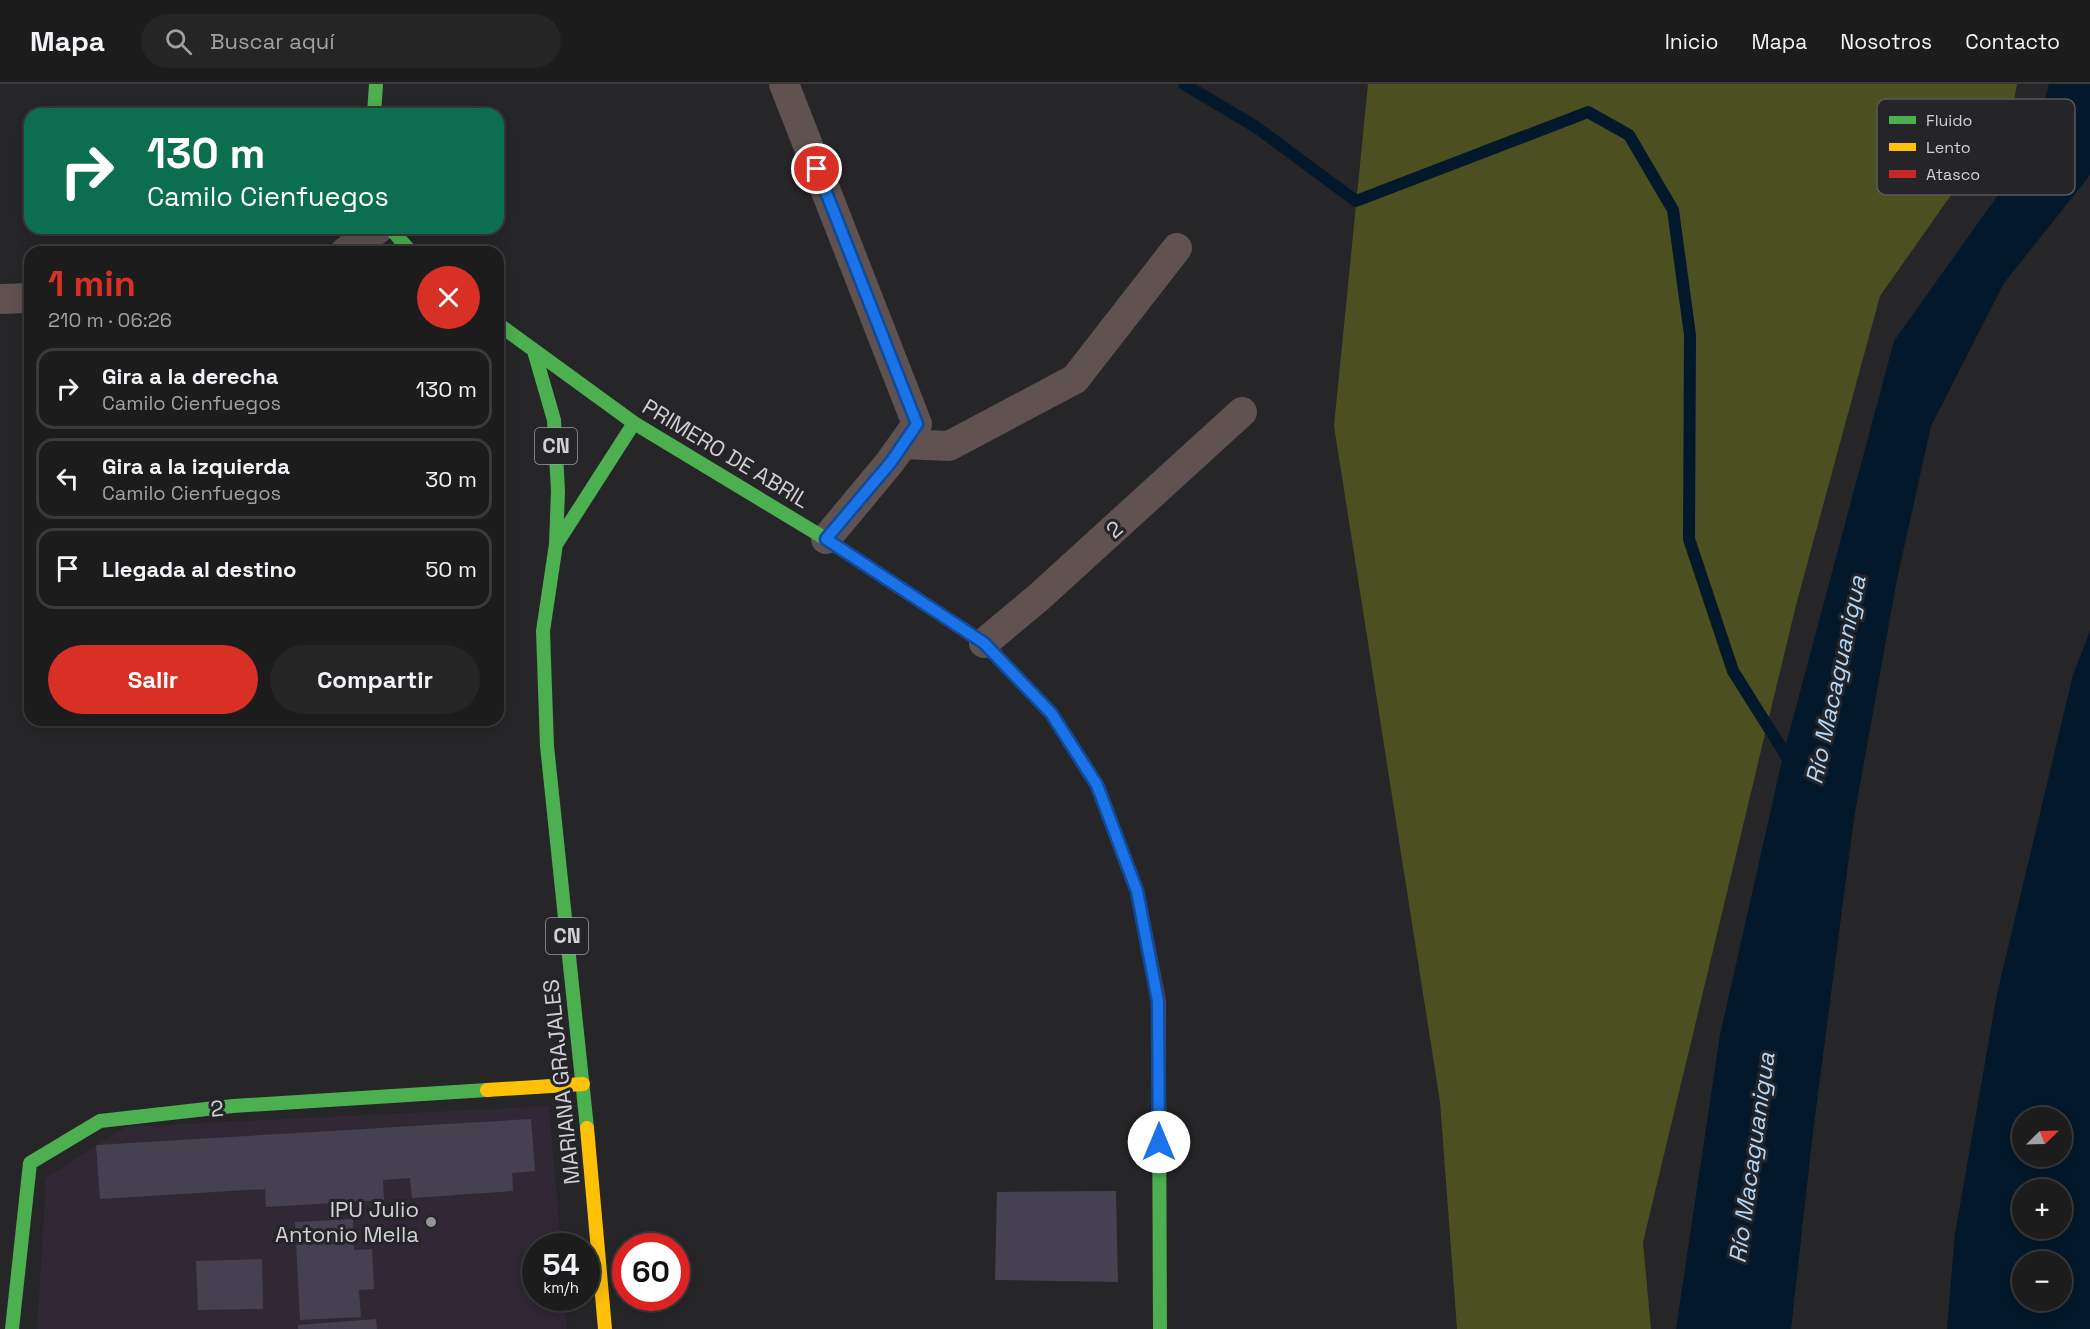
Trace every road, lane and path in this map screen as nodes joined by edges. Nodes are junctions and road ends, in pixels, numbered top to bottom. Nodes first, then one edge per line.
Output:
1 (376, 84) edge
2 (784, 84) edge
3 (374, 108) edge
4 (370, 234) edge
5 (395, 234) edge
6 (354, 246) edge
7 (406, 246) edge
8 (1177, 248) dead end
9 (24, 298) edge
10 (0, 299) edge
11 (504, 328) edge
12 (534, 351) junction
13 (1242, 412) dead end
14 (634, 423) junction
15 (903, 444) junction
16 (826, 539) junction
17 (556, 544) junction
18 (984, 643) junction
19 (583, 1084) junction
20 (12, 1329) edge
21 (605, 1329) edge
22 (1160, 1329) edge

1 - 3 main road
2 - 15 street
4 - 6 street
5 - 7 main road
8 - 15 street
9 - 10 street
11 - 12 main road, PRIMERO DE ABRIL
12 - 14 main road, PRIMERO DE ABRIL
12 - 17 main road, MARIANA GRAJALES / CN
13 - 18 street, 2
14 - 16 main road, PRIMERO DE ABRIL
14 - 17 main road, MARIANA GRAJALES / CN
15 - 16 street
16 - 18 main road, PRIMERO DE ABRIL
17 - 19 main road, MARIANA GRAJALES / CN
18 - 22 main road, PRIMERO DE ABRIL
19 - 20 main road, 2
19 - 21 main road, MARIANA GRAJALES / CN

